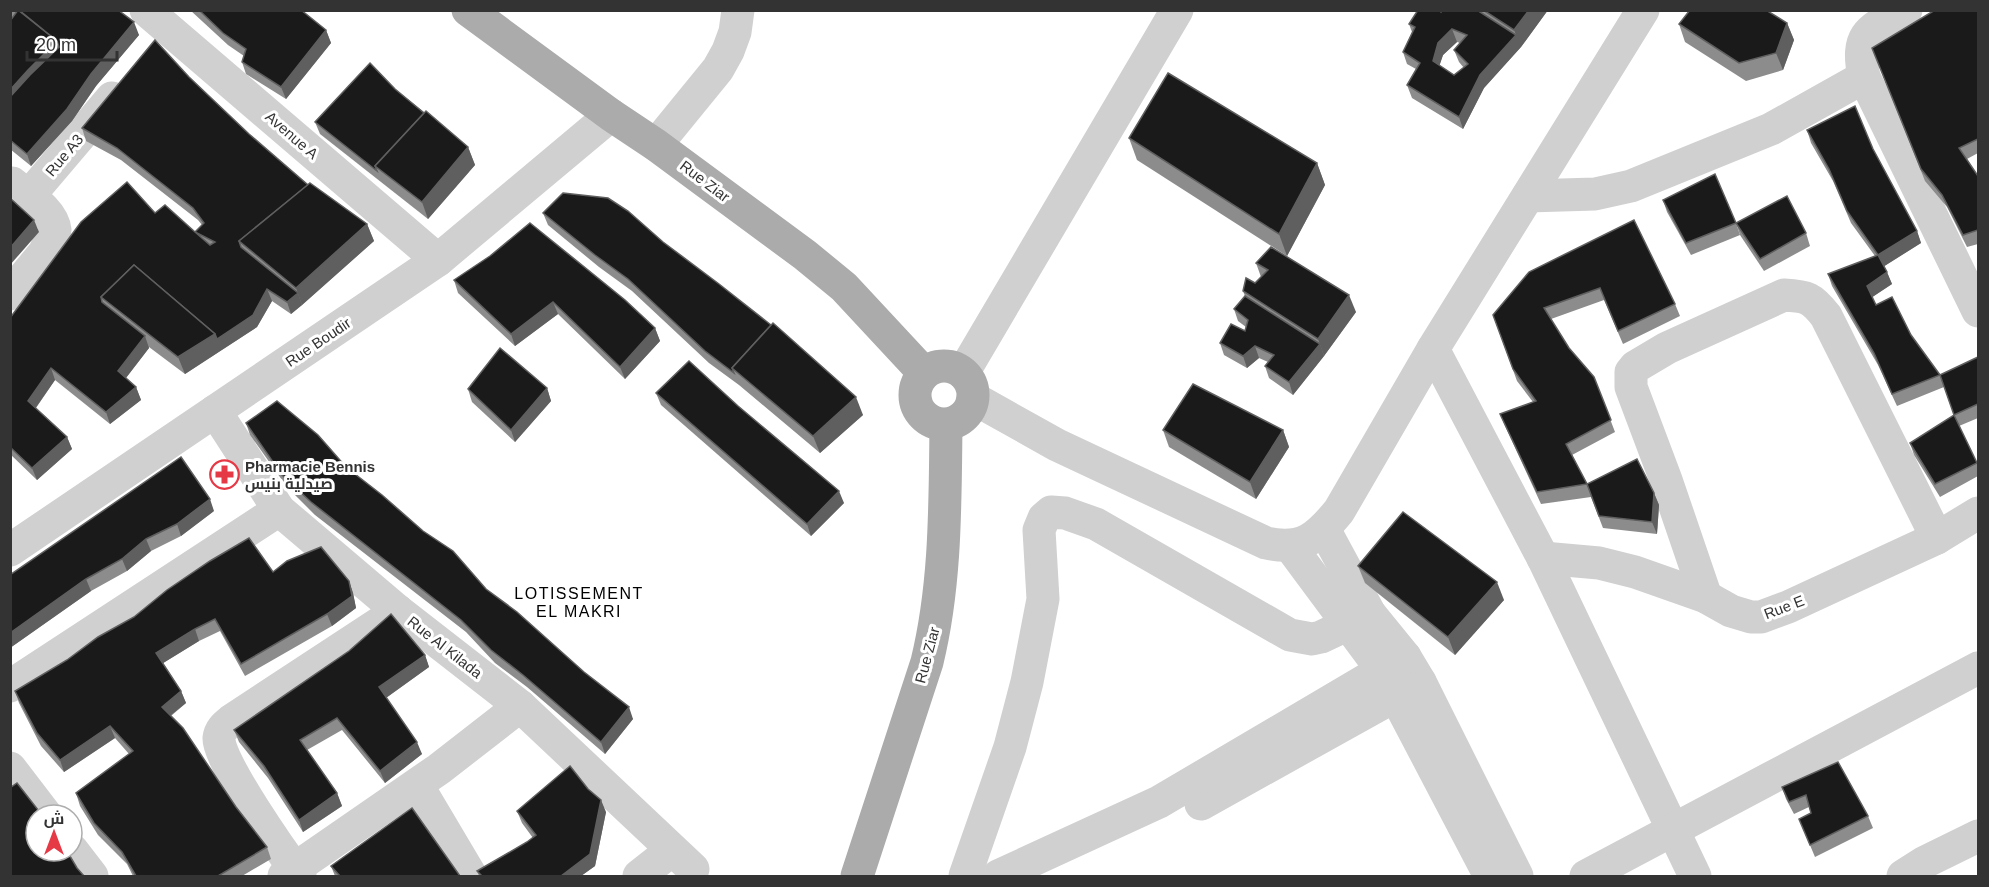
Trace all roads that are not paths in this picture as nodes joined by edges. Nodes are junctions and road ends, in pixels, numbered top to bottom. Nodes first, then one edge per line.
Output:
1 (468, 10) edge
2 (738, 10) edge
3 (1177, 10) edge
4 (1643, 10) edge
5 (1906, 10) edge
6 (157, 20) edge
7 (1864, 77) junction
8 (611, 115) junction
9 (656, 145) junction
10 (28, 196) edge
11 (1528, 196) junction
12 (438, 260) junction
13 (10, 294) edge
14 (1978, 311) edge
15 (1434, 349) junction
16 (924, 373) junction
17 (968, 385) junction
18 (215, 411) junction
19 (946, 425) junction
20 (279, 510) junction
21 (1978, 513) edge
22 (1324, 529) junction
23 (1937, 538) junction
24 (1290, 546) junction
25 (10, 550) edge
26 (1544, 558) junction
27 (1706, 597) junction
28 (398, 611) junction
29 (1358, 619) junction
30 (1978, 668) edge
31 (1400, 676) junction
32 (10, 686) edge
33 (520, 706) junction
34 (10, 768) edge
35 (417, 785) junction
36 (37, 803) edge
37 (1672, 831) junction
38 (1978, 836) edge
39 (82, 863) edge
40 (1038, 872) edge
41 (293, 874) edge
42 (92, 876) edge
43 (471, 876) edge
44 (639, 876) edge
45 (857, 876) edge
46 (965, 876) edge
47 (998, 876) edge
48 (1490, 876) edge
49 (1517, 876) edge
50 (1586, 876) edge
51 (1695, 876) edge
52 (1903, 876) edge

1 - 8 main road, Rue Ziar
2 - 9 street
3 - 17 street
4 - 11 street
5 - 7 street
6 - 10 street, Rue A3
6 - 12 street, Avenue A
7 - 11 street
7 - 14 street
8 - 9 main road, Rue Ziar
8 - 12 street, Rue Boudir
9 - 16 main road, Rue Ziar
10 - 13 street
11 - 15 street
12 - 18 street, Rue Boudir
15 - 22 street
15 - 26 street
16 - 17 main road
16 - 19 main road
17 - 19 main road
17 - 24 street
18 - 20 street, Rue Al Kilada
18 - 25 street, Rue Boudir
19 - 45 main road, Rue Ziar
20 - 28 street, Rue Al Kilada
20 - 32 street
21 - 23 street, Rue E
22 - 24 street
22 - 29 street
23 - 27 street, Rue E
23 - 27 street
24 - 29 street
26 - 27 street, Rue E
26 - 37 street
28 - 33 street, Rue Al Kilada
28 - 41 street
29 - 31 street
29 - 46 street
30 - 37 street
31 - 40 street
31 - 48 street
31 - 49 street
33 - 35 street
33 - 44 street, Rue Al Kilada
34 - 36 street
35 - 41 street
35 - 43 street
37 - 50 street
37 - 51 street
38 - 52 street
39 - 42 street
40 - 47 street

